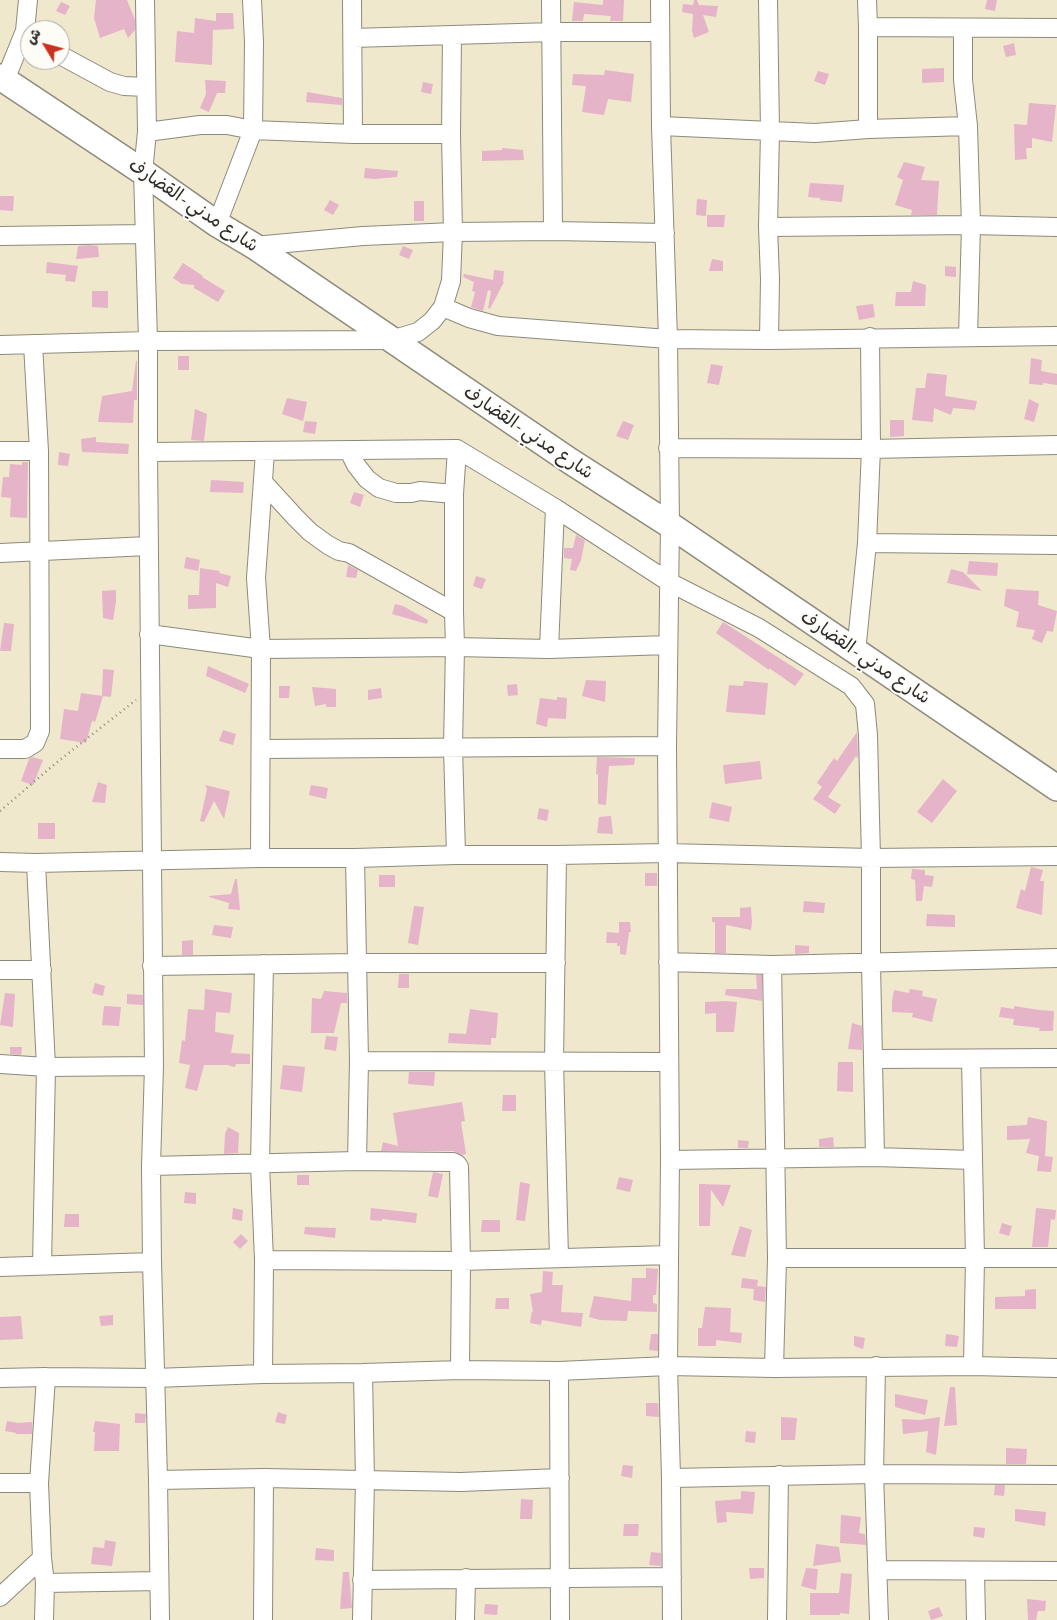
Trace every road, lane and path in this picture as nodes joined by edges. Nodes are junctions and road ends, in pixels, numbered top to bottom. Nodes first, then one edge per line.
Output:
1 (28, 0) edge
2 (145, 0) edge
3 (252, 0) edge
4 (352, 0) edge
5 (551, 0) edge
6 (660, 0) edge
7 (768, 0) edge
8 (867, 0) edge
9 (28, 20) edge
10 (868, 27) junction
11 (1057, 28) edge
12 (963, 29) junction
13 (552, 32) junction
14 (659, 32) junction
15 (452, 35) junction
16 (353, 38) junction
17 (20, 47) edge
18 (70, 60) edge
19 (2, 79) edge
20 (146, 87) junction
21 (661, 126) junction
22 (968, 126) junction
23 (868, 129) junction
24 (253, 130) junction
25 (770, 131) junction
26 (147, 132) junction
27 (353, 134) junction
28 (451, 134) junction
29 (143, 172) junction
30 (217, 224) junction
31 (971, 226) junction
32 (768, 227) junction
33 (1057, 228) edge
34 (553, 231) junction
35 (453, 232) junction
36 (665, 232) junction
37 (145, 234) junction
38 (0, 236) edge
39 (254, 246) junction
40 (443, 307) junction
41 (1057, 336) edge
42 (870, 337) junction
43 (968, 337) junction
44 (668, 339) junction
45 (391, 340) junction
46 (769, 340) junction
47 (148, 341) junction
48 (33, 344) junction
49 (0, 345) edge
50 (1057, 446) edge
51 (668, 448) junction
52 (457, 449) junction
53 (871, 449) junction
54 (0, 451) edge
55 (39, 451) junction
56 (349, 451) junction
57 (148, 452) junction
58 (265, 452) junction
59 (263, 482) junction
60 (454, 494) junction
61 (555, 508) junction
62 (670, 526) junction
63 (867, 543) junction
64 (1057, 545) edge
65 (148, 546) junction
66 (40, 551) junction
67 (0, 553) edge
68 (669, 582) junction
69 (454, 612) junction
70 (150, 634) junction
71 (668, 645) junction
72 (455, 647) junction
73 (261, 649) junction
74 (549, 649) junction
75 (856, 652) junction
76 (150, 688) junction
77 (667, 746) junction
78 (453, 747) junction
79 (261, 748) junction
80 (0, 750) edge
81 (1057, 788) edge
82 (0, 811) edge
83 (667, 853) junction
84 (456, 855) junction
85 (557, 855) junction
86 (1057, 856) edge
87 (260, 858) junction
88 (355, 858) junction
89 (871, 858) junction
90 (151, 860) junction
91 (0, 862) edge
92 (36, 863) junction
93 (1057, 958) edge
94 (668, 962) junction
95 (357, 963) junction
96 (556, 963) junction
97 (264, 964) junction
98 (871, 964) junction
99 (772, 965) junction
100 (152, 966) junction
101 (0, 970) edge
102 (42, 970) junction
103 (1057, 1058) edge
104 (874, 1059) junction
105 (971, 1059) junction
106 (359, 1061) junction
107 (554, 1062) junction
108 (668, 1062) junction
109 (0, 1064) edge
110 (154, 1066) junction
111 (46, 1067) junction
112 (875, 1157) junction
113 (776, 1159) junction
114 (670, 1160) junction
115 (973, 1160) junction
116 (358, 1161) junction
117 (260, 1164) junction
118 (151, 1166) junction
119 (669, 1255) junction
120 (559, 1258) junction
121 (777, 1258) junction
122 (975, 1258) junction
123 (1057, 1258) edge
124 (264, 1260) junction
125 (461, 1261) junction
126 (152, 1262) junction
127 (42, 1265) junction
128 (0, 1267) edge
129 (668, 1366) junction
130 (876, 1366) junction
131 (973, 1366) junction
132 (774, 1368) junction
133 (1057, 1368) edge
134 (460, 1370) junction
135 (559, 1371) junction
136 (363, 1373) junction
137 (263, 1374) junction
138 (46, 1377) junction
139 (0, 1378) edge
140 (155, 1378) junction
141 (874, 1474) junction
142 (1057, 1475) edge
143 (779, 1476) junction
144 (264, 1478) junction
145 (560, 1478) junction
146 (671, 1478) junction
147 (158, 1480) junction
148 (365, 1480) junction
149 (0, 1483) edge
150 (39, 1483) junction
151 (42, 1558) junction
152 (877, 1570) junction
153 (1057, 1571) edge
154 (975, 1572) junction
155 (672, 1577) junction
156 (466, 1578) junction
157 (560, 1579) junction
158 (159, 1580) junction
159 (362, 1580) junction
160 (45, 1583) junction
161 (0, 1597) edge
162 (44, 1620) edge
163 (160, 1620) edge
164 (264, 1620) edge
165 (362, 1620) edge
166 (465, 1620) edge
167 (560, 1620) edge
168 (672, 1620) edge
169 (777, 1620) edge
170 (879, 1620) edge
171 (976, 1620) edge

1 - 9 street
2 - 20 street
3 - 24 street
4 - 16 street
5 - 13 street
6 - 14 street
7 - 25 street
8 - 10 street
10 - 12 street
10 - 23 street
11 - 12 street
12 - 22 street
13 - 14 street
13 - 15 street
13 - 34 street
14 - 21 street
15 - 16 street
15 - 28 street
16 - 27 street
17 - 19 street
18 - 20 street
19 - 29 highway, شارع مدني -القضارف
20 - 26 street
21 - 25 street
21 - 36 street
22 - 23 street
22 - 31 street
23 - 25 street
24 - 26 street
24 - 27 street
24 - 30 street
25 - 32 street
26 - 29 street
27 - 28 street
28 - 35 street
29 - 30 highway, شارع مدني -القضارف
29 - 37 street
30 - 39 highway, شارع مدني -القضارف
31 - 32 street
31 - 33 street
31 - 43 street
32 - 46 street
34 - 35 street
34 - 36 street
35 - 39 street
35 - 40 street
36 - 44 street
37 - 38 street
37 - 47 street
39 - 45 highway, شارع مدني -القضارف
40 - 44 street
40 - 45 street
41 - 43 street
42 - 43 street
42 - 46 street
42 - 53 street
44 - 46 street
44 - 51 street
45 - 47 street
45 - 62 highway, شارع مدني -القضارف
47 - 48 street
47 - 57 street
48 - 49 street
48 - 55 street
50 - 53 street
51 - 53 street
51 - 62 street
52 - 56 street
52 - 60 street
52 - 61 street
53 - 63 street
54 - 55 street
55 - 66 street
56 - 58 street
56 - 60 street
57 - 58 street
57 - 65 street
58 - 59 street
59 - 69 street
59 - 73 street
60 - 69 street
61 - 68 street
61 - 74 street
62 - 68 street
62 - 75 highway, شارع مدني -القضارف
63 - 64 street
63 - 75 street
65 - 66 street
65 - 70 street
66 - 67 street
66 - 80 street
68 - 71 street
68 - 89 street
69 - 72 street
70 - 73 street
70 - 76 street
71 - 74 street
71 - 77 street
72 - 73 street
72 - 74 street
72 - 78 street
73 - 79 street
75 - 81 highway, شارع مدني -القضارف
76 - 82 path
76 - 90 street
77 - 78 street
77 - 83 street
78 - 79 street
78 - 84 street
79 - 87 street
83 - 85 street
83 - 89 street
83 - 94 street
84 - 85 street
84 - 88 street
85 - 96 street
86 - 89 street
87 - 88 street
87 - 90 street
88 - 95 street
89 - 98 street
90 - 92 street
90 - 100 street
91 - 92 street
92 - 102 street
93 - 98 street
94 - 99 street
94 - 108 street
95 - 96 street
95 - 97 street
95 - 106 street
96 - 107 street
97 - 100 street
97 - 117 street
98 - 99 street
98 - 104 street
99 - 113 street
100 - 110 street
101 - 102 street
102 - 111 street
103 - 105 street
104 - 105 street
104 - 112 street
105 - 115 street
106 - 107 street
106 - 116 street
107 - 108 street
107 - 120 street
108 - 114 street
109 - 111 street
110 - 111 street
110 - 118 street
111 - 127 street
112 - 113 street
112 - 115 street
113 - 114 street
113 - 121 street
114 - 119 street
115 - 122 street
116 - 117 street
116 - 125 street
117 - 118 street
117 - 124 street
118 - 126 street
119 - 120 street
119 - 129 street
120 - 125 street
121 - 122 street
121 - 132 street
122 - 123 street
122 - 131 street
124 - 125 street
124 - 137 street
125 - 134 street
126 - 127 street
126 - 140 street
127 - 128 street
129 - 132 street
129 - 135 street
129 - 146 street
130 - 131 street
130 - 132 street
130 - 141 street
131 - 133 street
134 - 135 street
134 - 136 street
135 - 145 street
136 - 137 street
136 - 148 street
137 - 140 street
138 - 139 street
138 - 140 street
138 - 150 street
140 - 147 street
141 - 142 street
141 - 143 street
141 - 152 street
143 - 146 street
143 - 169 street
144 - 147 street
144 - 148 street
144 - 164 street
145 - 148 street
145 - 157 street
146 - 155 street
147 - 158 street
148 - 159 street
149 - 150 street
150 - 151 street
151 - 160 street
151 - 161 street
152 - 154 street
152 - 170 street
153 - 154 street
154 - 171 street
155 - 157 street
155 - 168 street
156 - 157 street
156 - 159 street
156 - 166 street
157 - 167 street
158 - 160 street
158 - 163 street
159 - 165 street
160 - 162 street

